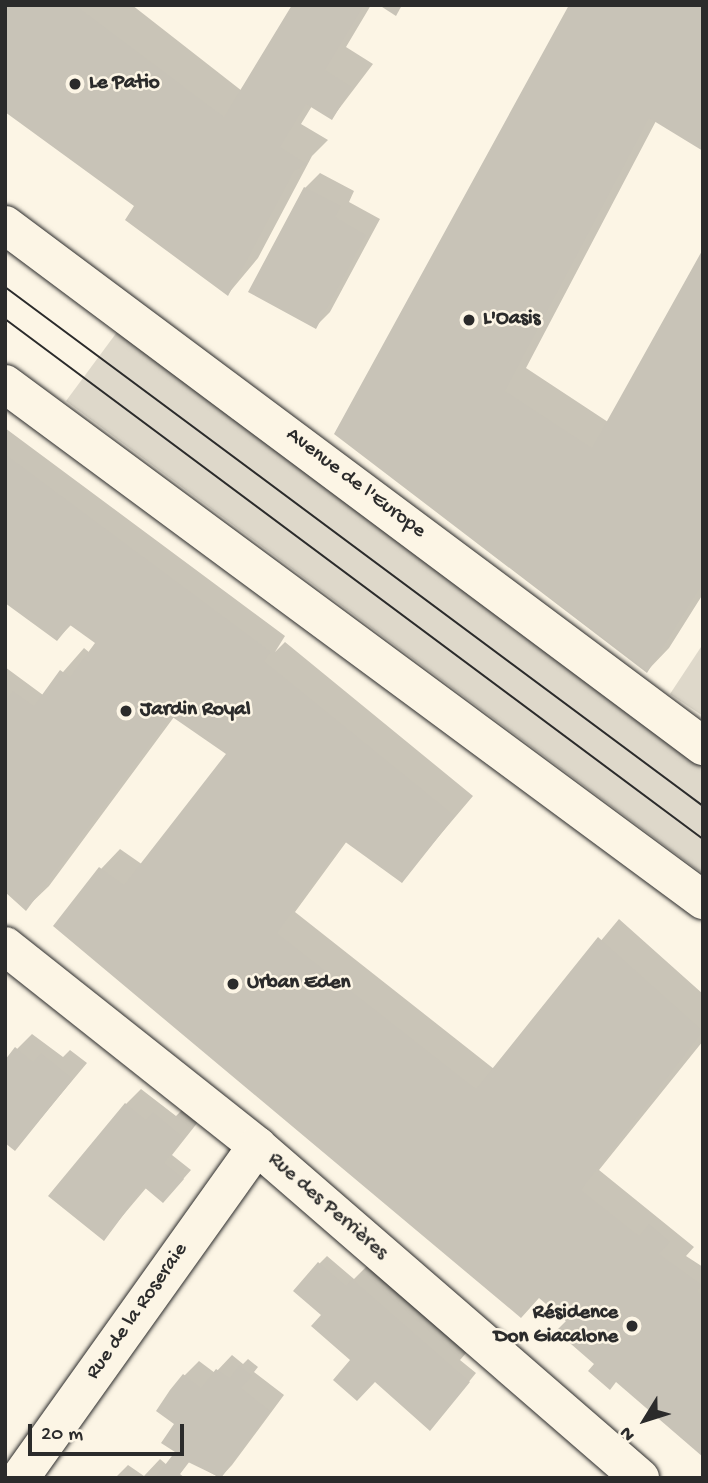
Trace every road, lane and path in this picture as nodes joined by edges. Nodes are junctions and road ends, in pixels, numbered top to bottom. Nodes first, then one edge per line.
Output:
1 (5, 226) edge
2 (5, 384) edge
3 (703, 746) edge
4 (703, 900) edge
5 (5, 946) edge
6 (257, 1146) junction
7 (20, 1478) edge
8 (640, 1478) edge

1 - 3 main road, Avenue de l'Europe
2 - 4 main road
5 - 6 main road, Rue des Perrières
6 - 7 main road, Rue de la Roseraie
6 - 8 main road, Rue des Perrières

